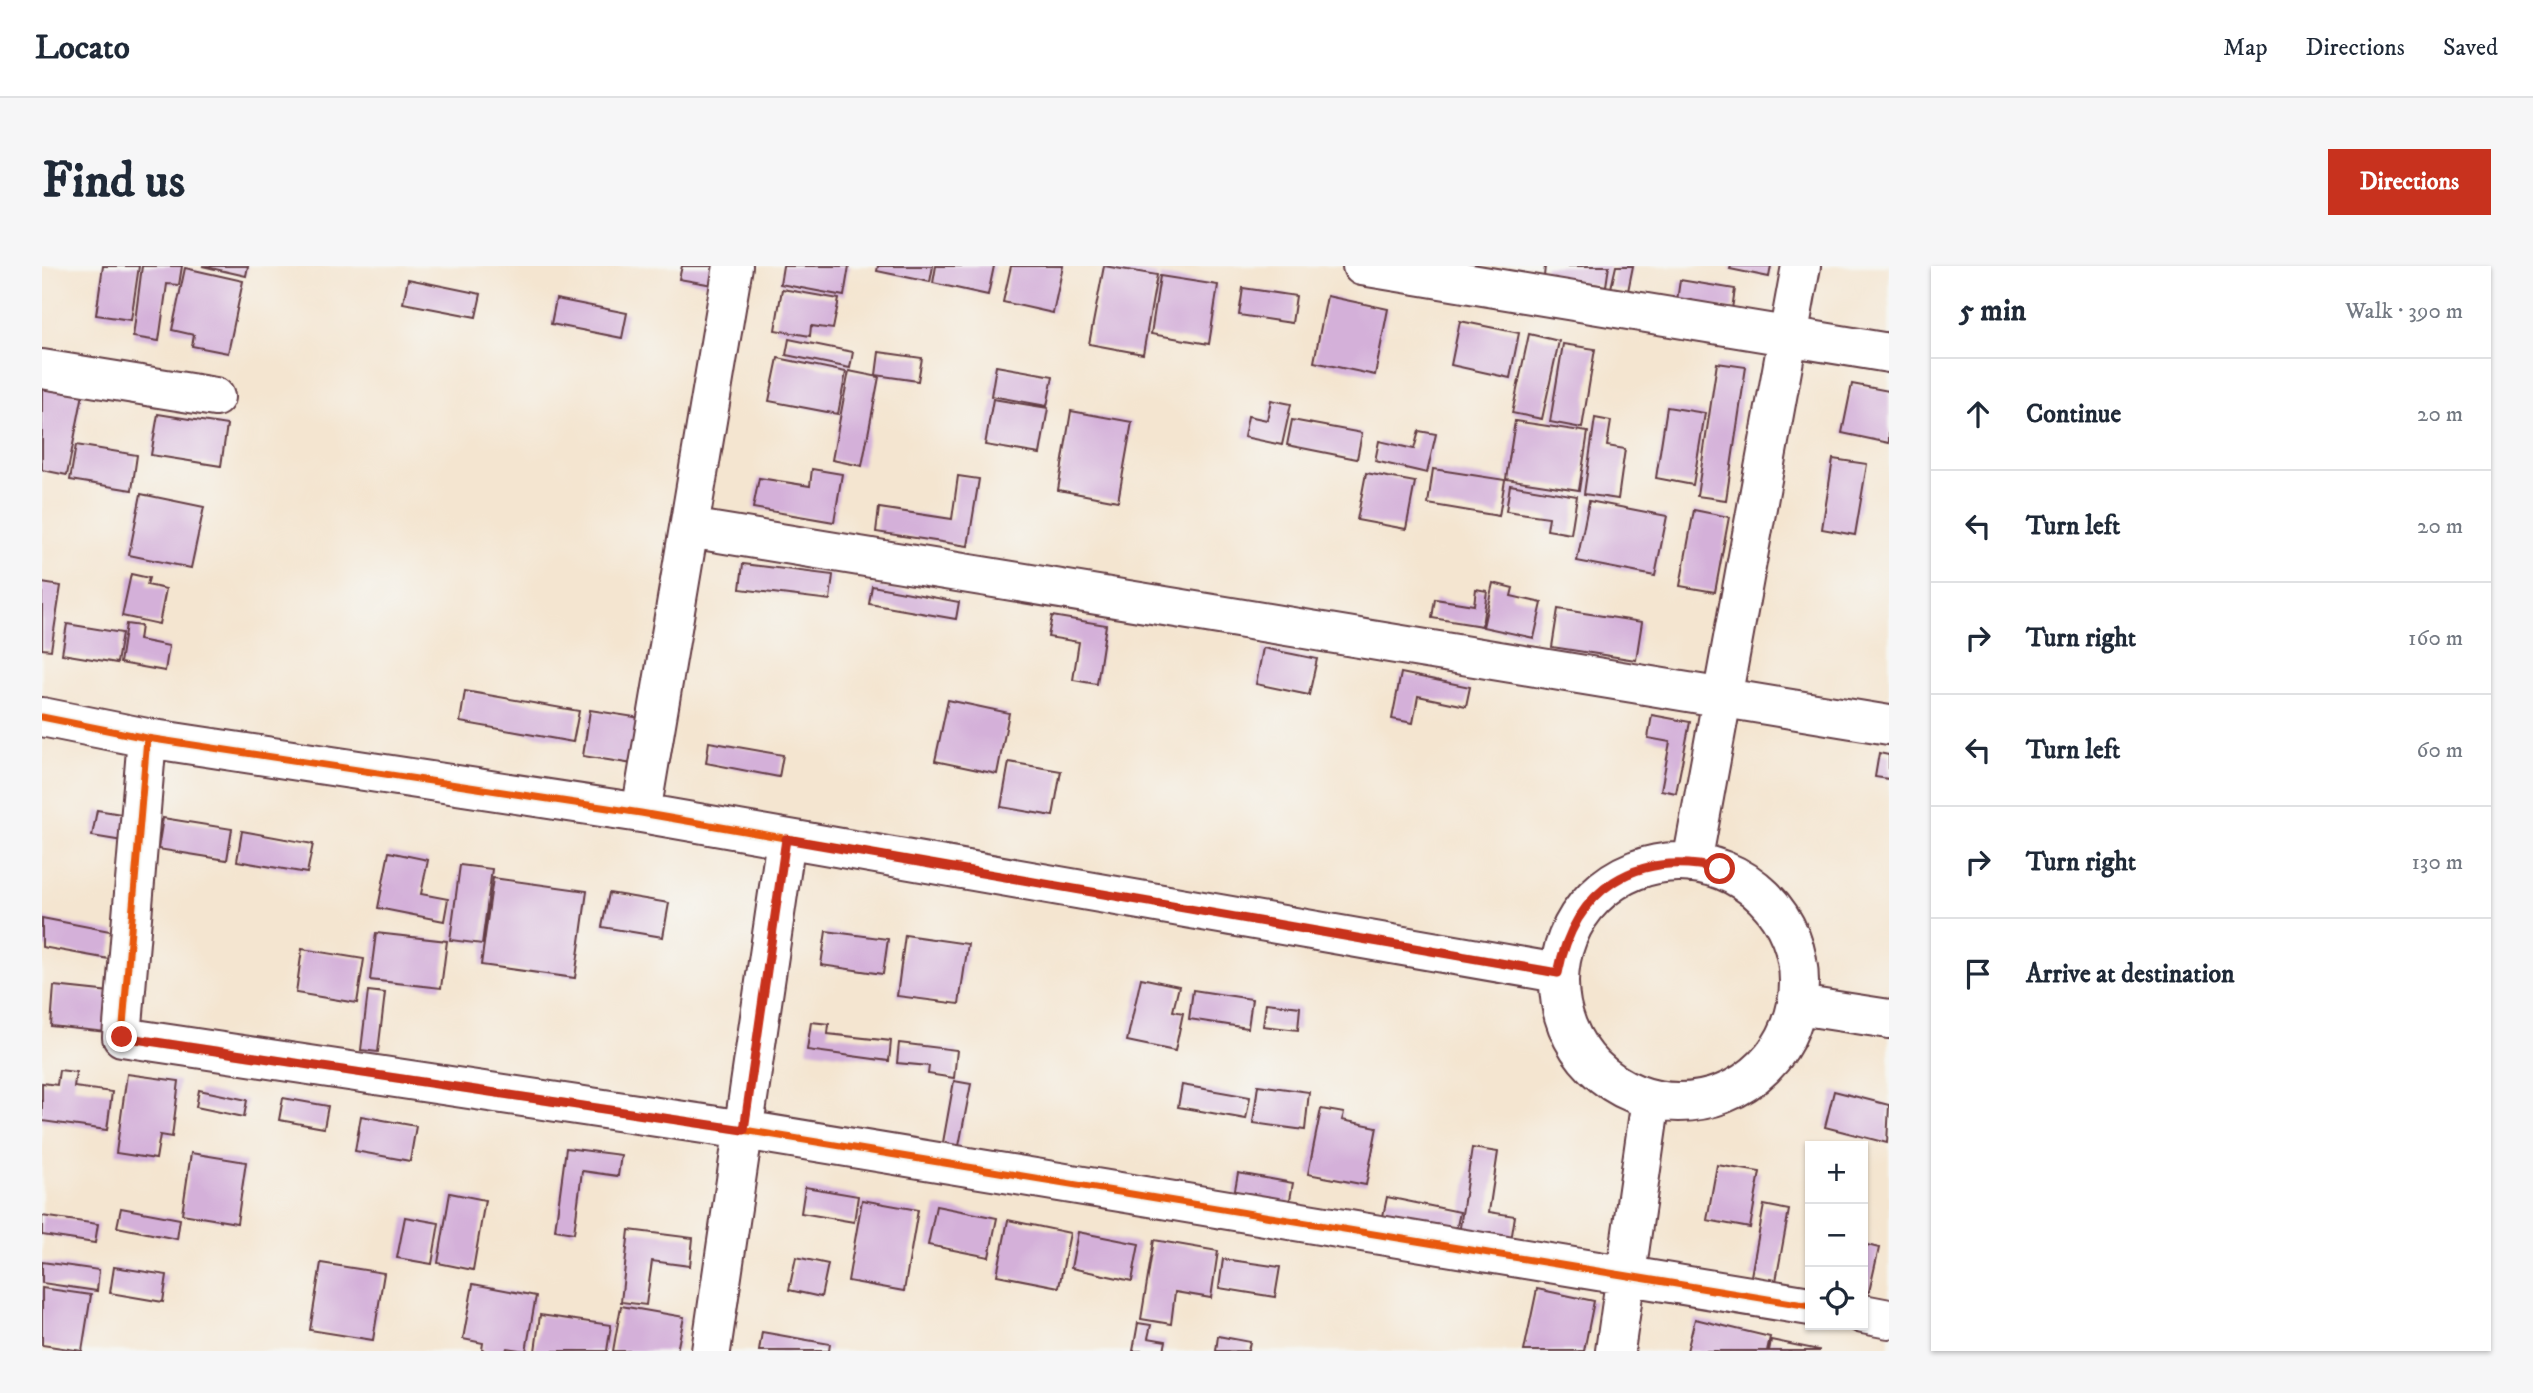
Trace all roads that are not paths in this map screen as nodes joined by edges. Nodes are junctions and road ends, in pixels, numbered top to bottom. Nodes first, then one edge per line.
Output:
1 (733, 266) edge
2 (1362, 266) edge
3 (1801, 266) edge
4 (1787, 336) junction
5 (1889, 353) edge
6 (42, 369) edge
7 (215, 397) dead end
8 (689, 528) junction
9 (1722, 699) junction
10 (42, 717) edge
11 (1889, 725) edge
12 (147, 738) junction
13 (641, 813) junction
14 (786, 839) junction
15 (1692, 863) junction
16 (1558, 973) junction
17 (1798, 1004) junction
18 (1889, 1019) edge
19 (1651, 1099) junction
20 (744, 1130) junction
21 (1626, 1275) junction
22 (1805, 1305) edge
23 (1868, 1315) edge
24 (1889, 1319) edge
25 (711, 1351) edge
26 (1615, 1351) edge

1 - 8 street
2 - 4 street
3 - 4 street
4 - 5 street
4 - 9 street
6 - 7 street
8 - 9 street
8 - 13 street
9 - 11 street
9 - 15 street
10 - 12 street
12 - 13 street
12 - 20 street
13 - 14 street
14 - 16 street
14 - 20 street
15 - 16 street
15 - 17 street
16 - 19 street
17 - 18 street
17 - 19 street
19 - 21 street
20 - 21 street
20 - 25 street
21 - 22 street
21 - 26 street
23 - 24 street

